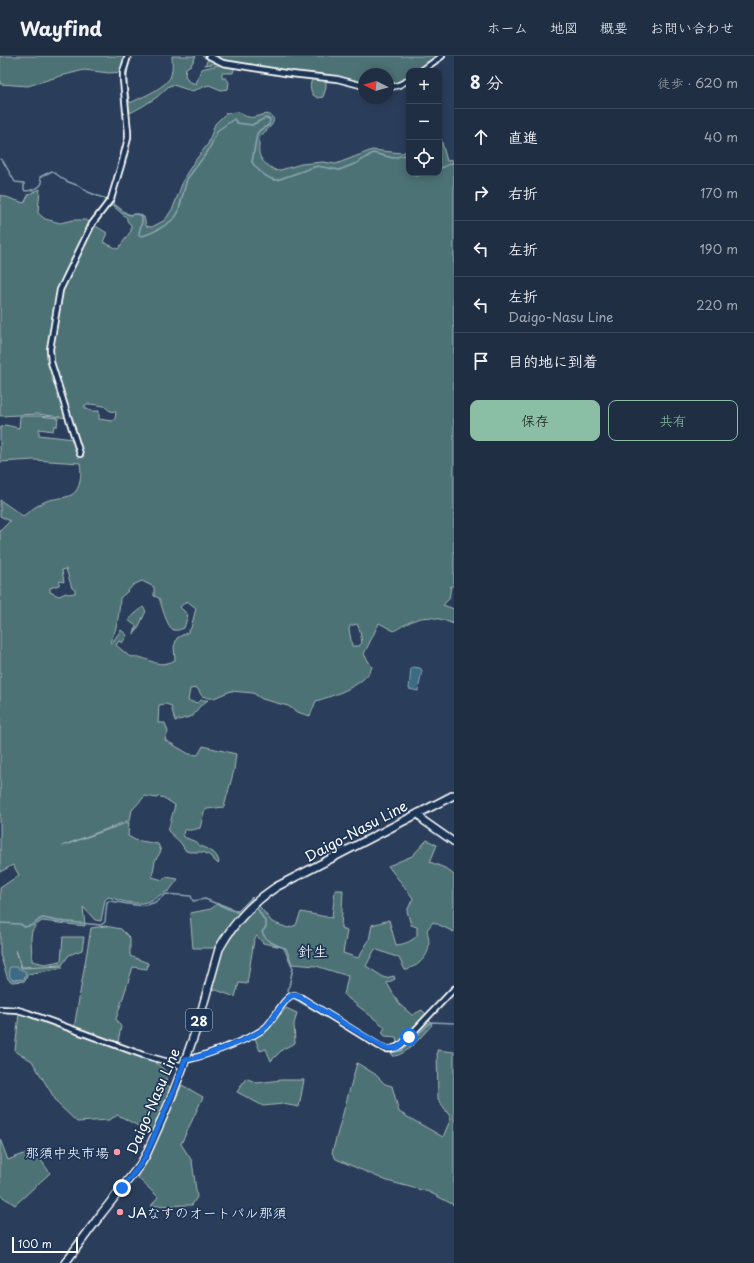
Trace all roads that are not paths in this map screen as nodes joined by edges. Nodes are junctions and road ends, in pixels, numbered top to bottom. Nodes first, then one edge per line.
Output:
1 (128, 56) edge
2 (209, 56) edge
3 (442, 56) edge
4 (425, 68) edge
5 (406, 82) edge
6 (358, 84) edge
7 (394, 86) edge
8 (80, 454) dead end
9 (454, 795) edge
10 (418, 813) junction
11 (454, 842) edge
12 (454, 989) edge
13 (0, 1009) edge
14 (184, 1063) junction
15 (65, 1263) edge

1 - 8 street
2 - 6 street
3 - 4 street
5 - 7 street
9 - 10 main road, Daigo-Nasu Line / 28
10 - 11 street
10 - 14 main road, Daigo-Nasu Line / 28
12 - 14 street
13 - 14 street
14 - 15 main road, Daigo-Nasu Line / 28

